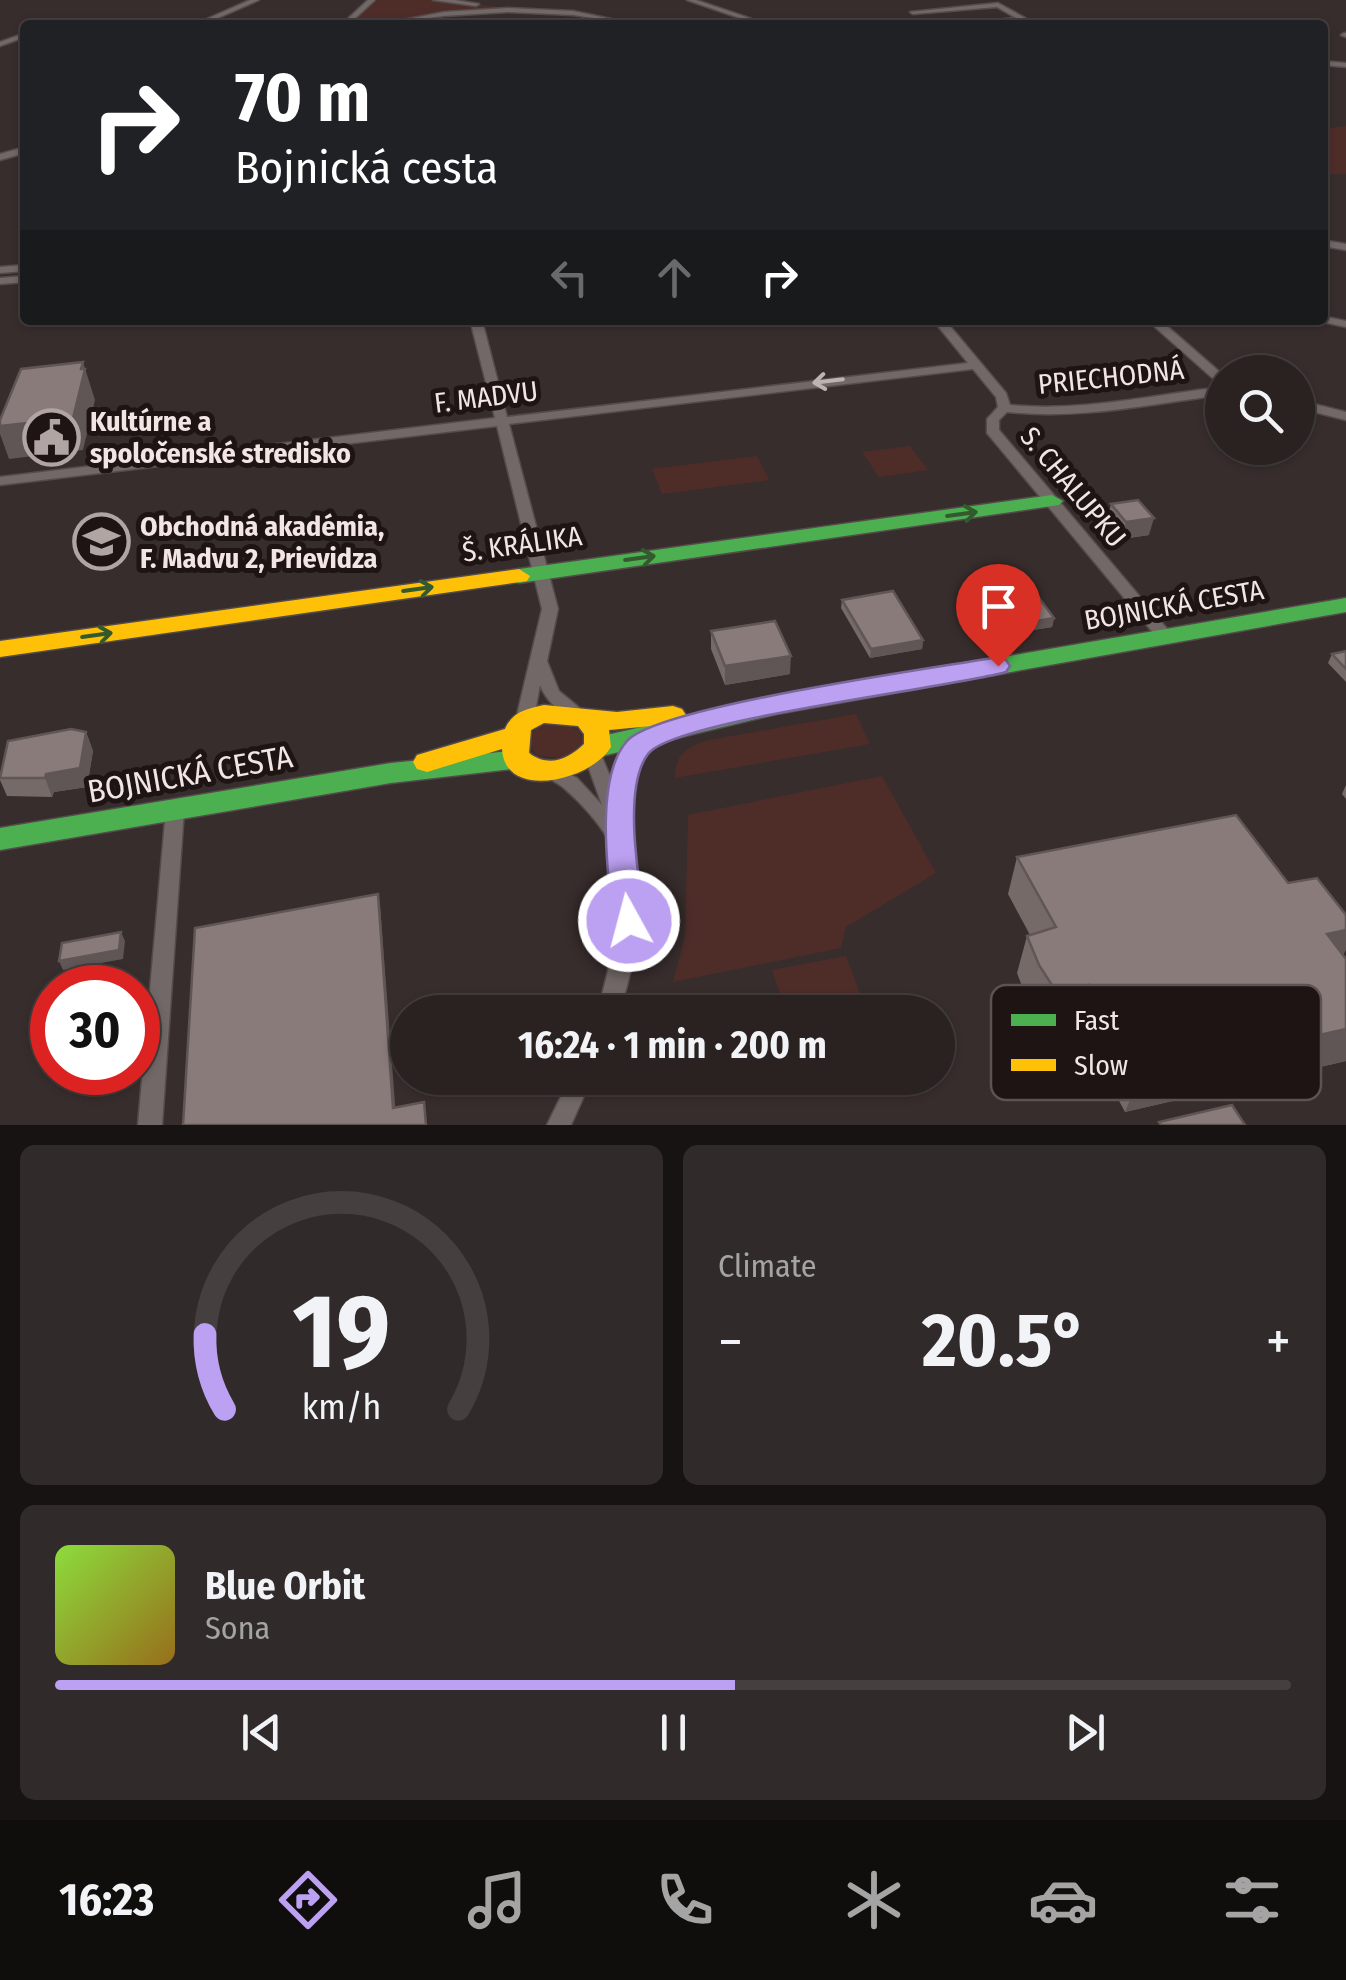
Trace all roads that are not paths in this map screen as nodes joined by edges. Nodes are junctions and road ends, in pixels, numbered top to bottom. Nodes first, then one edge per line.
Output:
1 (256, 0) edge
2 (372, 0) edge
3 (436, 0) edge
4 (690, 0) edge
5 (535, 10) junction
6 (924, 18) dead end
7 (1024, 19) joint
8 (208, 20) edge
9 (350, 20) edge
10 (412, 20) edge
11 (602, 20) edge
12 (751, 20) edge
13 (1011, 20) edge
14 (477, 325) edge
15 (943, 325) edge
16 (1159, 325) edge
17 (978, 365) junction
18 (1205, 365) edge
19 (1205, 392) edge
20 (1004, 408) junction
21 (1315, 408) edge
22 (1346, 416) edge
23 (503, 420) junction
24 (0, 481) edge
25 (1052, 501) junction
26 (544, 572) junction
27 (1346, 605) edge
28 (1166, 636) junction
29 (0, 649) edge
30 (541, 664) junction
31 (776, 704) junction
32 (583, 717) junction
33 (519, 729) junction
34 (660, 732) junction
35 (595, 751) junction
36 (520, 760) junction
37 (551, 772) junction
38 (391, 773) junction
39 (175, 810) junction
40 (618, 836) junction
41 (0, 839) edge
42 (616, 995) edge
43 (572, 1095) edge
44 (150, 1125) edge
45 (559, 1125) edge

1 - 8 street
2 - 9 street
3 - 5 street
4 - 12 street
5 - 10 street
5 - 11 street
6 - 7 street
7 - 13 street
14 - 23 street
15 - 17 street, S. CHALUPKU
16 - 18 street
17 - 20 street, S. CHALUPKU
17 -> 23 street, F. MADVU
19 - 20 street, PRIECHODNÁ
20 - 25 street, S. CHALUPKU
21 - 22 street
23 - 24 street, F. MADVU
23 - 26 street
26 -> 25 street, Š. KRÁLIKA
25 - 28 street, S. CHALUPKU
29 -> 26 street, Š. KRÁLIKA
26 - 30 street
27 - 28 street, BOJNICKÁ CESTA
28 - 31 street, BOJNICKÁ CESTA
30 - 32 street
30 - 33 street
31 - 32 street, BOJNICKÁ CESTA
31 - 34 street, BOJNICKÁ CESTA
32 - 33 street, BOJNICKÁ CESTA
32 - 35 street
33 - 36 street
33 - 38 street, BOJNICKÁ CESTA
34 - 35 street, BOJNICKÁ CESTA
34 - 40 street
35 - 37 street, BOJNICKÁ CESTA
35 - 40 street
36 - 37 street, BOJNICKÁ CESTA
36 - 38 street, BOJNICKÁ CESTA
37 - 40 street
38 - 39 street, BOJNICKÁ CESTA
39 - 41 street, BOJNICKÁ CESTA
39 - 44 street
40 - 42 street
43 - 45 street

